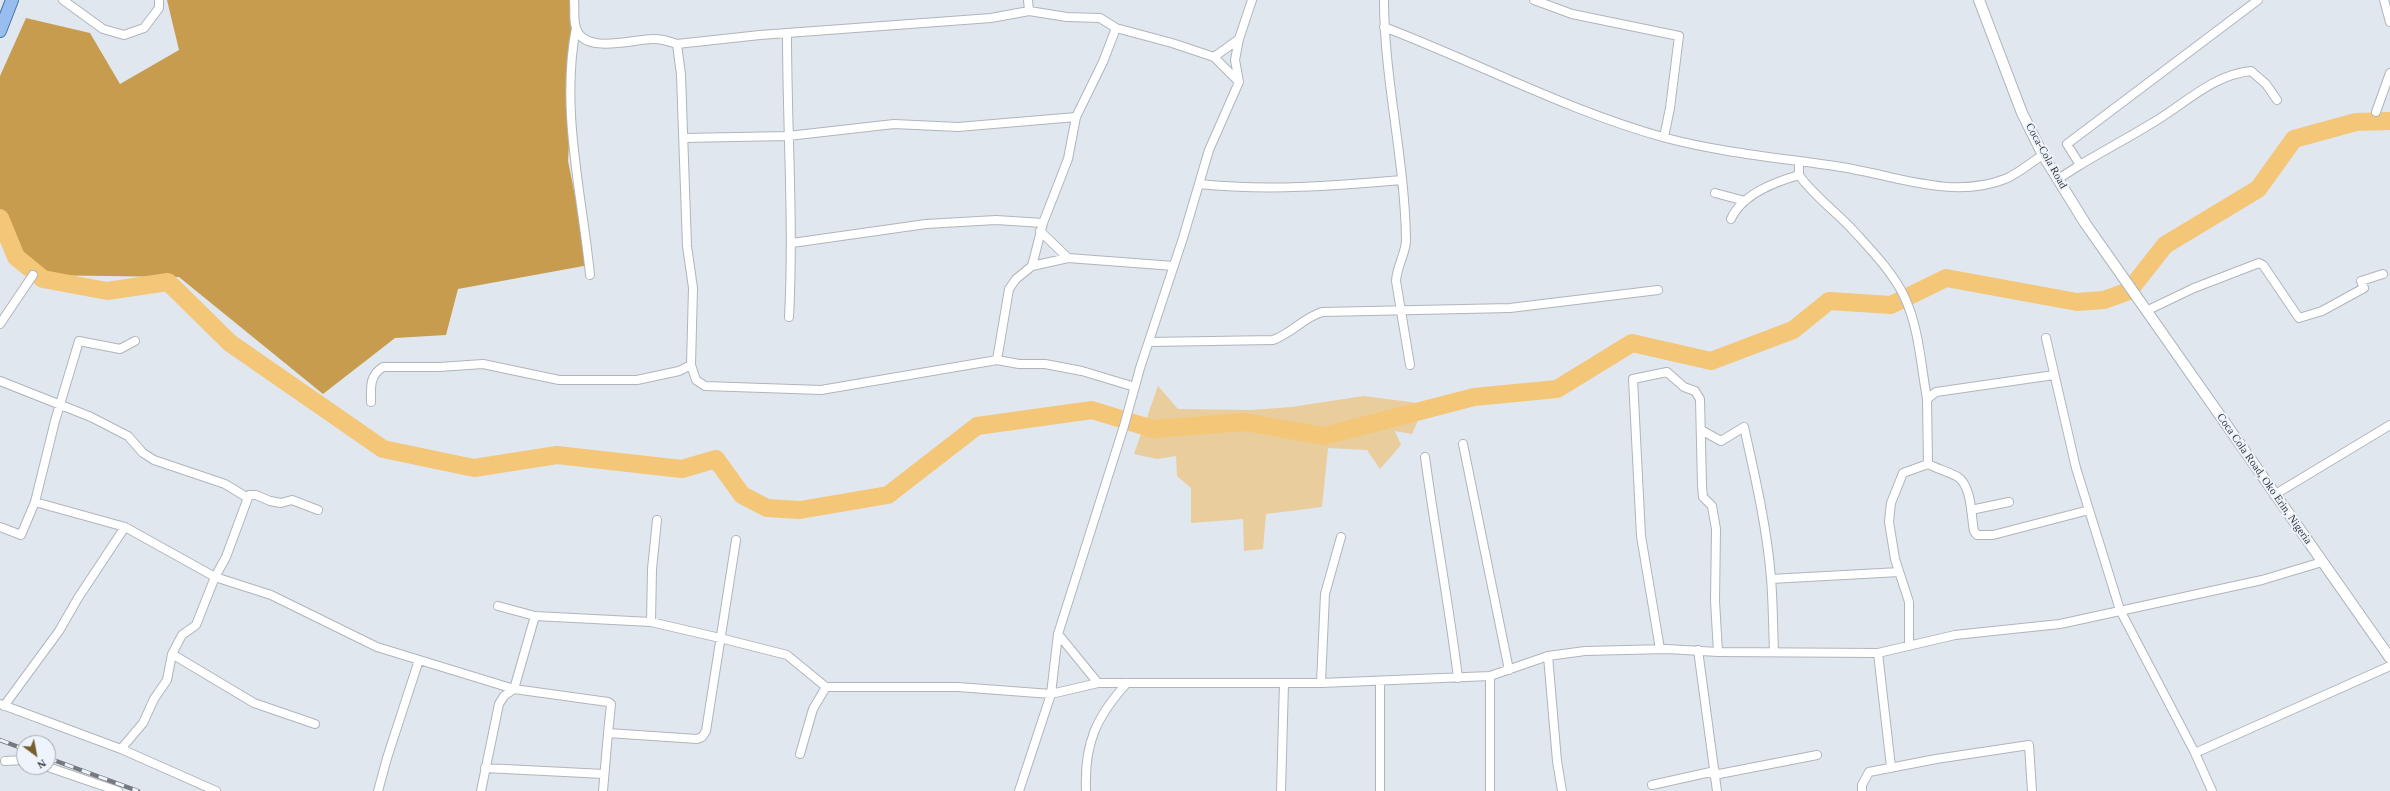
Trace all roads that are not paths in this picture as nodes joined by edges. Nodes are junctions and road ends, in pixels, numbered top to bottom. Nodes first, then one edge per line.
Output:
1 (12, 0) edge
2 (63, 0) edge
3 (158, 0) edge
4 (574, 0) edge
5 (1028, 0) edge
6 (1252, 0) edge
7 (1384, 0) edge
8 (1534, 0) edge
9 (1979, 0) edge
10 (2258, 0) edge
11 (2384, 0) edge
12 (1029, 11) junction
13 (2390, 22) edge
14 (1384, 27) junction
15 (576, 28) junction
16 (1116, 28) junction
17 (0, 31) edge
18 (787, 33) junction
19 (1239, 39) junction
20 (677, 44) junction
21 (1214, 57) junction
22 (2390, 73) edge
23 (1239, 82) junction
24 (2277, 100) dead end
25 (2376, 112) dead end
26 (1076, 117) junction
27 (788, 136) junction
28 (1664, 137) junction
29 (684, 138) junction
30 (2043, 155) junction
31 (1799, 162) junction
32 (2080, 165) junction
33 (1799, 175) junction
34 (2058, 179) junction
35 (1402, 180) junction
36 (1199, 184) junction
37 (1715, 193) dead end
38 (1745, 201) junction
39 (1731, 219) dead end
40 (1042, 227) junction
41 (792, 243) junction
42 (1068, 258) junction
43 (1032, 266) junction
44 (1174, 266) junction
45 (33, 274) dead end
46 (2383, 274) dead end
47 (590, 275) dead end
48 (1658, 290) dead end
49 (2138, 299) joint
50 (1401, 311) junction
51 (2146, 311) junction
52 (789, 317) dead end
53 (0, 324) edge
54 (2046, 338) dead end
55 (135, 341) dead end
56 (1148, 342) junction
57 (996, 360) junction
58 (691, 365) junction
59 (1410, 365) dead end
60 (2054, 375) junction
61 (0, 381) edge
62 (1135, 387) junction
63 (1927, 399) junction
64 (371, 402) dead end
65 (61, 404) junction
66 (2390, 424) edge
67 (1701, 430) junction
68 (1463, 444) dead end
69 (1426, 457) dead end
70 (1928, 464) junction
71 (2274, 495) junction
72 (248, 498) junction
73 (35, 502) junction
74 (2009, 502) dead end
75 (318, 510) dead end
76 (1971, 510) junction
77 (2089, 510) junction
78 (657, 520) dead end
79 (0, 527) edge
80 (125, 527) junction
81 (1341, 537) dead end
82 (736, 540) dead end
83 (2322, 562) junction
84 (1899, 572) junction
85 (215, 577) junction
86 (1771, 579) junction
87 (498, 606) dead end
88 (2120, 610) junction
89 (535, 616) junction
90 (651, 622) junction
91 (1058, 634) junction
92 (720, 638) junction
93 (1909, 646) junction
94 (1660, 649) junction
95 (1698, 650) junction
96 (1718, 652) junction
97 (1774, 652) junction
98 (1878, 653) junction
99 (172, 654) junction
100 (1548, 656) junction
101 (2390, 658) edge
102 (419, 660) junction
103 (2390, 666) edge
104 (1509, 670) junction
105 (1490, 676) junction
106 (1458, 678) junction
107 (1380, 681) junction
108 (1098, 683) junction
109 (1127, 683) junction
110 (1284, 683) junction
111 (1321, 683) junction
112 (826, 687) junction
113 (514, 689) junction
114 (1051, 694) junction
115 (2, 705) edge
116 (315, 724) dead end
117 (608, 733) junction
118 (121, 749) junction
119 (2195, 753) junction
120 (800, 754) dead end
121 (1817, 755) dead end
122 (16, 761) edge
123 (2, 763) edge
124 (485, 768) junction
125 (1891, 768) junction
126 (56, 770) edge
127 (1715, 773) junction
128 (604, 774) junction
129 (1652, 786) dead end
130 (118, 791) edge
131 (216, 791) edge
132 (378, 791) edge
133 (481, 791) edge
134 (603, 791) edge
135 (1019, 791) edge
136 (1086, 791) edge
137 (1282, 791) edge
138 (1380, 791) edge
139 (1490, 791) edge
140 (1562, 791) edge
141 (1717, 791) edge
142 (1862, 791) edge
143 (2032, 791) edge
144 (2212, 791) edge

1 - 17 main road
2 - 3 street
4 - 15 street
5 - 12 street
6 - 19 street
7 - 14 street
8 - 28 street
9 - 30 street, Coca-Cola Road
10 - 32 street
11 - 13 street
12 - 16 street
12 - 18 street
14 - 28 street
14 - 35 street
15 - 20 street
15 - 47 street
16 - 21 street
16 - 26 street
18 - 20 street
18 - 27 street
19 - 21 street
19 - 23 street
20 - 29 street
21 - 23 street
22 - 25 street
23 - 36 street
24 - 32 street
26 - 27 street
26 - 40 street
27 - 29 street
27 - 41 street
28 - 31 street
29 - 58 street
30 - 31 street
30 - 34 street, Coca-Cola Road
31 - 33 street
32 - 34 street
33 - 38 street
33 - 63 street
34 - 49 street, Coca-Cola Road
35 - 36 street
35 - 50 street
36 - 44 street
37 - 38 street
38 - 39 street
40 - 41 street
40 - 42 street
40 - 43 street
41 - 52 street
42 - 43 street
42 - 44 street
43 - 57 street
44 - 56 street
45 - 53 street
46 - 51 street
48 - 50 street
49 - 51 street, Coca Cola Road, Oko Erin, Nigeria
50 - 56 street
50 - 59 street
51 - 71 street, Coca Cola Road, Oko Erin, Nigeria
54 - 60 street
55 - 65 street
56 - 62 street
57 - 58 street
57 - 62 street
58 - 64 street
60 - 63 street
60 - 77 street
61 - 65 street
62 - 91 street
63 - 70 street
65 - 72 street
65 - 73 street
66 - 71 street
67 - 86 street
67 - 94 street
67 - 96 street
68 - 104 street
69 - 106 street
70 - 76 street
70 - 84 street
71 - 83 street, Coca Cola Road, Oko Erin, Nigeria
72 - 75 street
72 - 85 street
73 - 79 street
73 - 80 street
74 - 76 street
76 - 77 street
77 - 88 street
78 - 90 street
80 - 85 street
80 - 115 street
81 - 111 street
82 - 92 street
83 - 88 street
83 - 101 street, Coca Cola Road, Oko Erin, Nigeria
84 - 86 street
84 - 93 street
85 - 99 street
85 - 102 street
86 - 97 street
87 - 89 street
88 - 93 street
88 - 119 street
89 - 90 street
89 - 113 street
90 - 92 street
91 - 108 street
91 - 114 street
92 - 112 street
92 - 117 street
93 - 98 street
94 - 95 street
94 - 100 street
95 - 96 street
95 - 127 street
96 - 97 street
97 - 98 street
98 - 125 street
99 - 116 street
99 - 118 street
100 - 104 street
100 - 140 street
102 - 113 street
102 - 132 street
103 - 119 street
104 - 105 street
105 - 106 street
105 - 139 street
106 - 107 street
107 - 111 street
107 - 138 street
108 - 109 street
108 - 114 street
109 - 110 street
109 - 136 street
110 - 111 street
110 - 137 street
112 - 114 street
112 - 120 street
113 - 117 street
113 - 124 street
114 - 135 street
115 - 118 street
117 - 128 street
118 - 131 street
119 - 144 street
121 - 127 street
122 - 123 street
124 - 128 street
124 - 133 street
125 - 142 street
125 - 143 street
126 - 130 street
127 - 129 street
127 - 141 street
128 - 134 street

